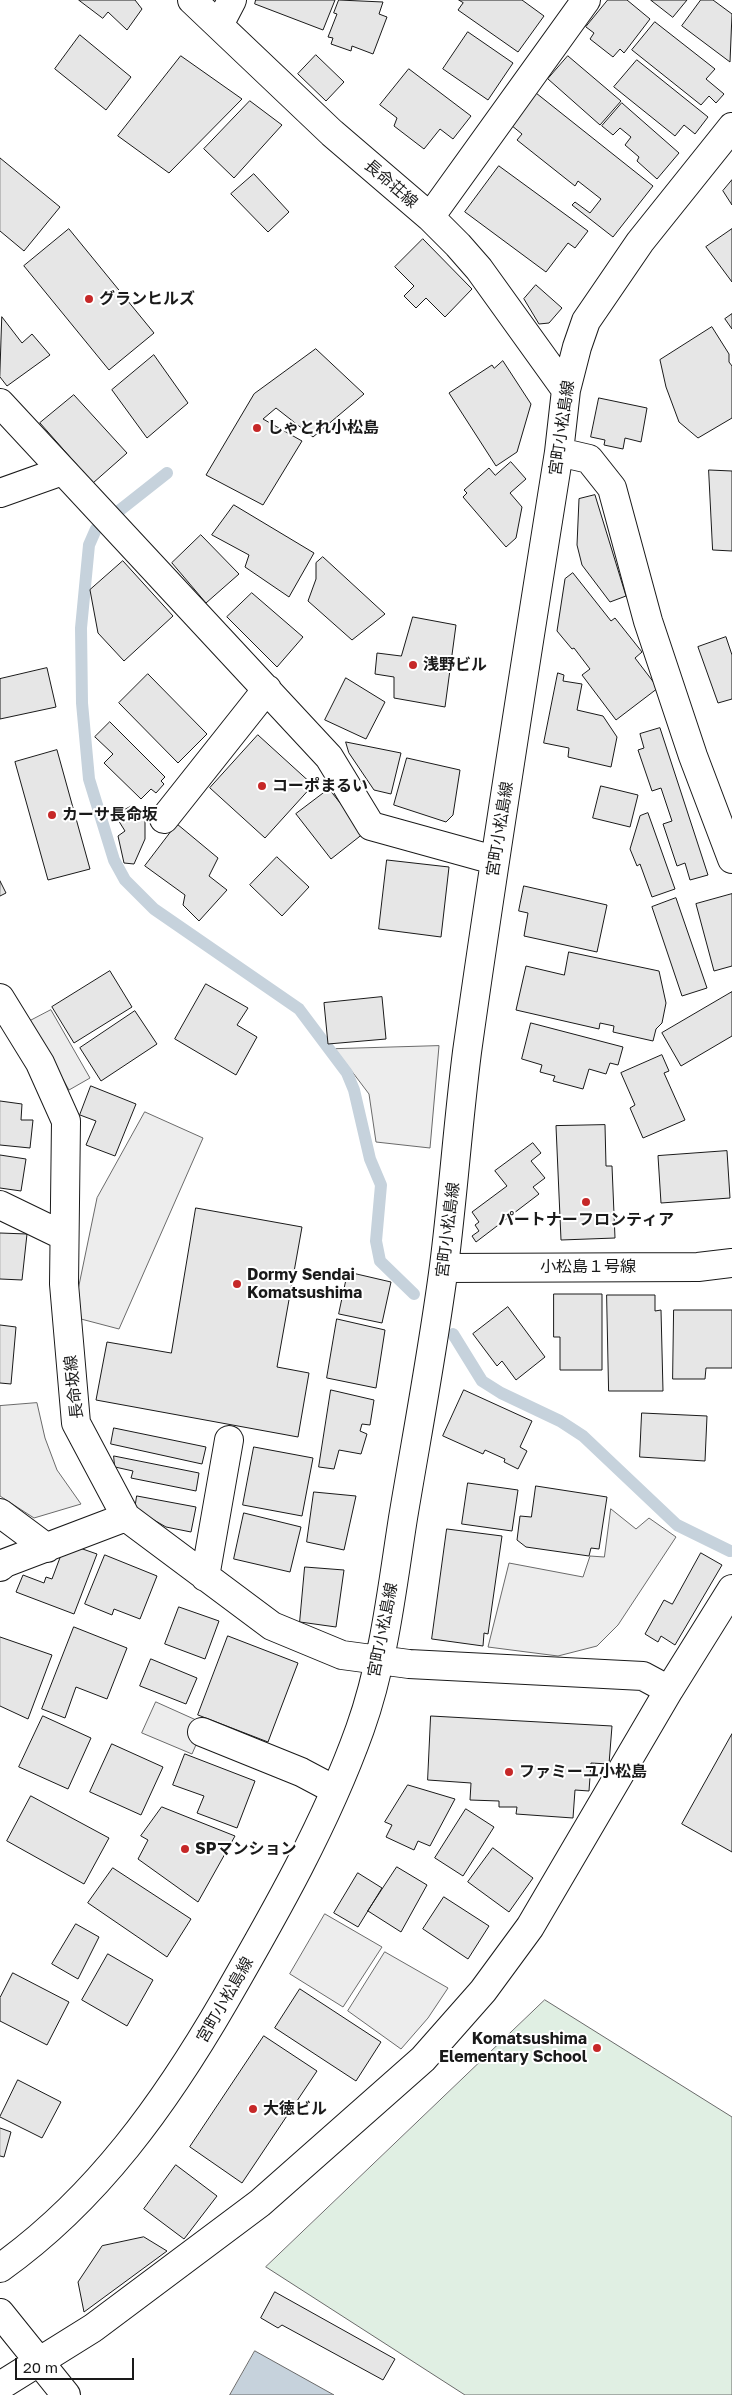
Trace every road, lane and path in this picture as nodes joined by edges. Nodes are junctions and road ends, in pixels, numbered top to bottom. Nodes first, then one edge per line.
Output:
1 (192, 0) edge
2 (232, 0) edge
3 (586, 0) edge
4 (219, 25) junction
5 (732, 128) edge
6 (430, 217) junction
7 (566, 390) junction
8 (0, 403) edge
9 (559, 452) junction
10 (62, 471) junction
11 (0, 493) edge
12 (267, 690) junction
13 (164, 819) dead end
14 (732, 859) edge
15 (494, 860) junction
16 (0, 998) edge
17 (0, 1205) edge
18 (64, 1236) junction
19 (732, 1263) edge
20 (444, 1268) junction
21 (229, 1440) dead end
22 (0, 1513) edge
23 (126, 1517) junction
24 (47, 1548) junction
25 (0, 1567) edge
26 (205, 1577) junction
27 (732, 1589) edge
28 (378, 1660) junction
29 (669, 1690) junction
30 (202, 1732) dead end
31 (335, 1790) junction
32 (0, 2268) edge
33 (0, 2313) edge
34 (39, 2363) junction
35 (0, 2386) edge
36 (66, 2395) edge

1 - 4 street, 長命荘線
2 - 4 street
3 - 6 street
4 - 6 street, 長命荘線
5 - 7 street, 宮町小松島線
6 - 7 street, 長命荘線
7 - 9 street, 宮町小松島線
8 - 10 street
9 - 14 street
9 - 15 street, 宮町小松島線
10 - 11 street
10 - 12 street
12 - 13 street
12 - 15 street
15 - 20 street, 宮町小松島線
16 - 18 street, 長命坂線
17 - 18 street
18 - 23 street, 長命坂線
19 - 20 street, 小松島１号線
20 - 28 street, 宮町小松島線
21 - 26 street
22 - 24 street
23 - 24 street
23 - 26 street, 長命坂線
24 - 25 street
26 - 28 street, 長命坂線
27 - 29 street
28 - 29 street, 長命坂線
28 - 31 street, 宮町小松島線
29 - 34 street
30 - 31 street
31 - 32 street, 宮町小松島線
33 - 34 street
34 - 35 street
34 - 36 street

